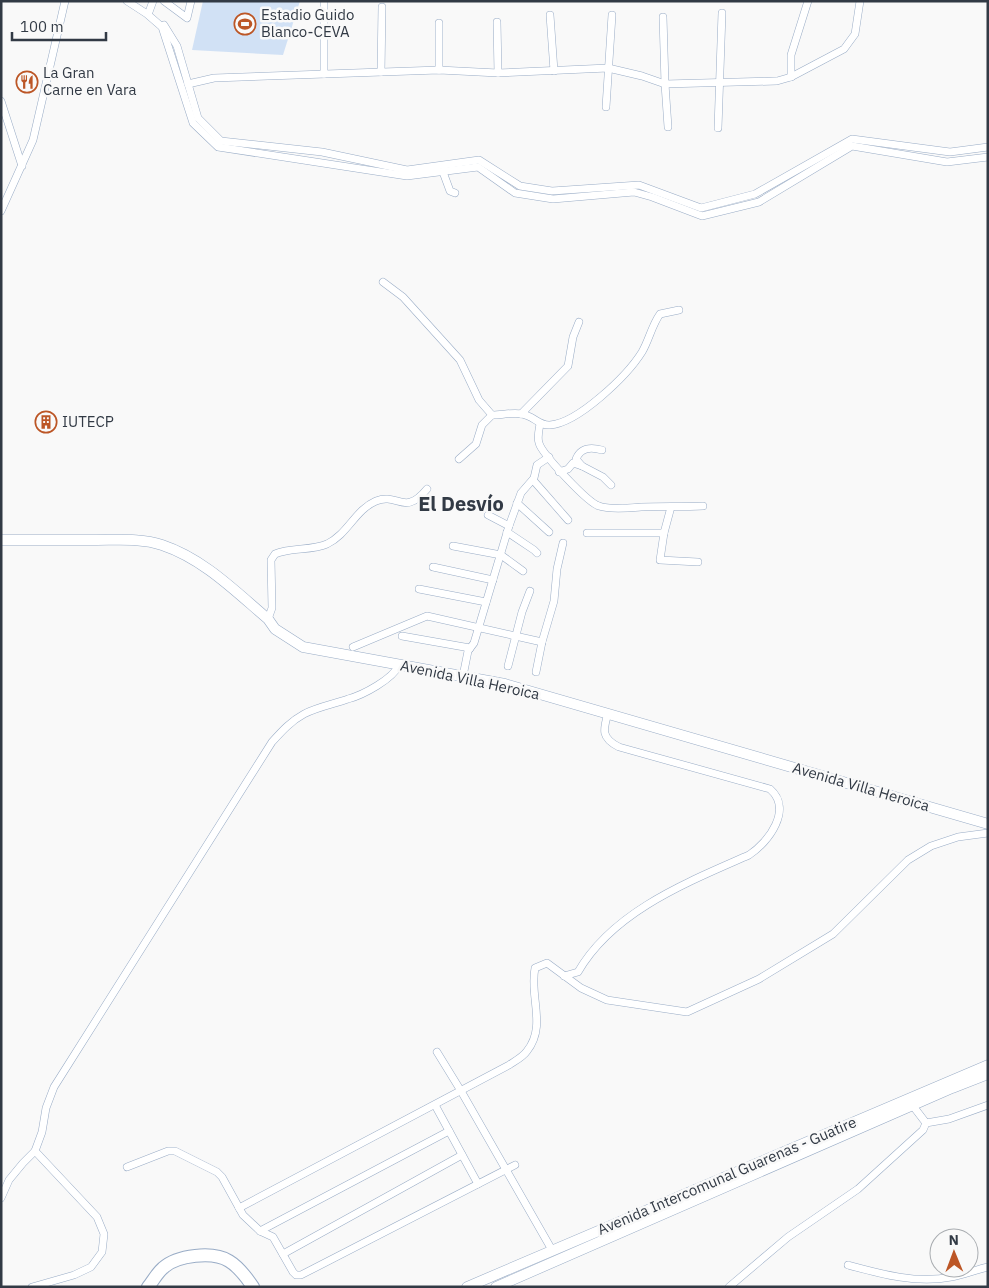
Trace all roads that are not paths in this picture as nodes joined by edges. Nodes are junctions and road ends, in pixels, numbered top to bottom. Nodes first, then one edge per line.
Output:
1 (65, 1) edge
2 (127, 1) edge
3 (134, 1) edge
4 (153, 1) edge
5 (164, 1) edge
6 (191, 1) edge
7 (324, 1) edge
8 (808, 1) edge
9 (860, 1) edge
10 (382, 7) dead end
11 (149, 12) junction
12 (722, 13) dead end
13 (550, 15) dead end
14 (612, 15) dead end
15 (663, 17) dead end
16 (439, 22) dead end
17 (497, 22) dead end
18 (608, 68) junction
19 (439, 70) junction
20 (554, 71) junction
21 (381, 72) junction
22 (498, 73) junction
23 (324, 74) junction
24 (791, 78) junction
25 (719, 82) junction
26 (188, 84) junction
27 (665, 84) junction
28 (1, 101) edge
29 (606, 107) dead end
30 (668, 126) dead end
31 (718, 128) dead end
32 (988, 147) edge
33 (988, 157) edge
34 (22, 166) junction
35 (443, 172) junction
36 (455, 193) dead end
37 (1, 211) edge
38 (383, 282) dead end
39 (679, 310) dead end
40 (579, 322) dead end
41 (521, 414) junction
42 (492, 415) junction
43 (540, 424) junction
44 (602, 450) dead end
45 (549, 458) junction
46 (459, 459) dead end
47 (582, 466) junction
48 (560, 472) junction
49 (533, 480) junction
50 (611, 485) dead end
51 (427, 489) dead end
52 (517, 503) junction
53 (702, 506) dead end
54 (671, 507) junction
55 (488, 515) dead end
56 (568, 520) dead end
57 (508, 529) junction
58 (549, 532) dead end
59 (588, 533) dead end
60 (664, 533) junction
61 (1, 540) edge
62 (563, 543) dead end
63 (453, 546) dead end
64 (537, 554) dead end
65 (501, 555) junction
66 (698, 562) dead end
67 (434, 567) dead end
68 (523, 571) dead end
69 (493, 580) junction
70 (418, 589) dead end
71 (530, 591) dead end
72 (486, 602) junction
73 (268, 620) junction
74 (478, 627) junction
75 (402, 636) dead end
76 (515, 636) junction
77 (542, 642) junction
78 (353, 647) dead end
79 (470, 648) junction
80 (399, 665) junction
81 (508, 666) dead end
82 (536, 672) dead end
83 (463, 676) junction
84 (608, 713) junction
85 (988, 824) edge
86 (988, 833) edge
87 (564, 976) junction
88 (437, 1052) dead end
89 (988, 1065) edge
90 (988, 1074) edge
91 (461, 1091) junction
92 (435, 1105) junction
93 (988, 1105) edge
94 (913, 1106) junction
95 (926, 1123) junction
96 (449, 1131) junction
97 (36, 1151) junction
98 (462, 1155) junction
99 (515, 1165) dead end
100 (127, 1167) dead end
101 (506, 1169) junction
102 (478, 1184) junction
103 (1, 1198) edge
104 (239, 1208) junction
105 (260, 1230) junction
106 (552, 1250) junction
107 (283, 1254) junction
108 (848, 1265) dead end
109 (988, 1267) edge
110 (32, 1287) edge
111 (148, 1287) edge
112 (253, 1287) edge
113 (467, 1287) edge
114 (496, 1287) edge
115 (729, 1287) edge

1 - 34 street
2 - 35 street
3 - 11 street
4 - 11 street
5 - 6 street
7 - 23 street
8 - 24 street
9 - 24 street
10 - 21 street
11 - 26 street
12 - 25 street
13 - 20 street
14 - 18 street
15 - 27 street
16 - 19 street
17 - 22 street
18 - 20 street
18 - 27 street
18 - 29 street
19 - 21 street
19 - 22 street
20 - 22 street
21 - 23 street
23 - 26 street
24 - 25 street
25 - 27 street
25 - 31 street
26 - 32 street
27 - 30 street
28 - 34 street
33 - 35 street
34 - 37 street
35 - 36 street
38 - 42 street
39 - 43 street
40 - 41 street
41 - 42 street
41 - 43 street
42 - 46 street
43 - 45 street
44 - 47 street
45 - 48 street
45 - 49 street
47 - 48 street
47 - 50 street
48 - 54 street
49 - 52 street
49 - 56 street
51 - 73 street
52 - 57 street
52 - 58 street
53 - 54 street
54 - 60 street
55 - 57 street
57 - 64 street
57 - 65 street
59 - 60 street
60 - 66 street
61 - 73 main road, Avenida Villa Heroica
62 - 77 street
63 - 65 street
65 - 68 street
65 - 69 street
67 - 69 street
69 - 72 street
70 - 72 street
71 - 76 street
72 - 74 street
73 - 80 main road, Avenida Villa Heroica
74 - 76 street
74 - 78 street
74 - 79 street
75 - 79 street
76 - 77 street
76 - 81 street
77 - 82 street
79 - 83 street
80 - 83 main road, Avenida Villa Heroica
80 - 97 street
83 - 84 main road, Avenida Villa Heroica
84 - 85 main road, Avenida Villa Heroica
84 - 87 street
86 - 87 street
87 - 91 street
88 - 91 street
89 - 106 main road, Avenida Intercomunal Guarenas - Guatire
90 - 94 main road, Avenida Intercomunal Guarenas - Guatire
91 - 92 street
91 - 101 street
92 - 96 street
92 - 104 street
93 - 95 street
94 - 95 street
94 - 114 main road, Avenida Intercomunal Guarenas - Guatire
95 - 115 street
96 - 98 street
96 - 105 street
97 - 103 street
97 - 110 street
98 - 102 street
98 - 107 street
99 - 101 street
100 - 104 street
101 - 102 street
101 - 106 street
102 - 107 street
104 - 105 street
105 - 107 street
106 - 113 main road, Avenida Intercomunal Guarenas - Guatire
108 - 109 street
111 - 112 highway

